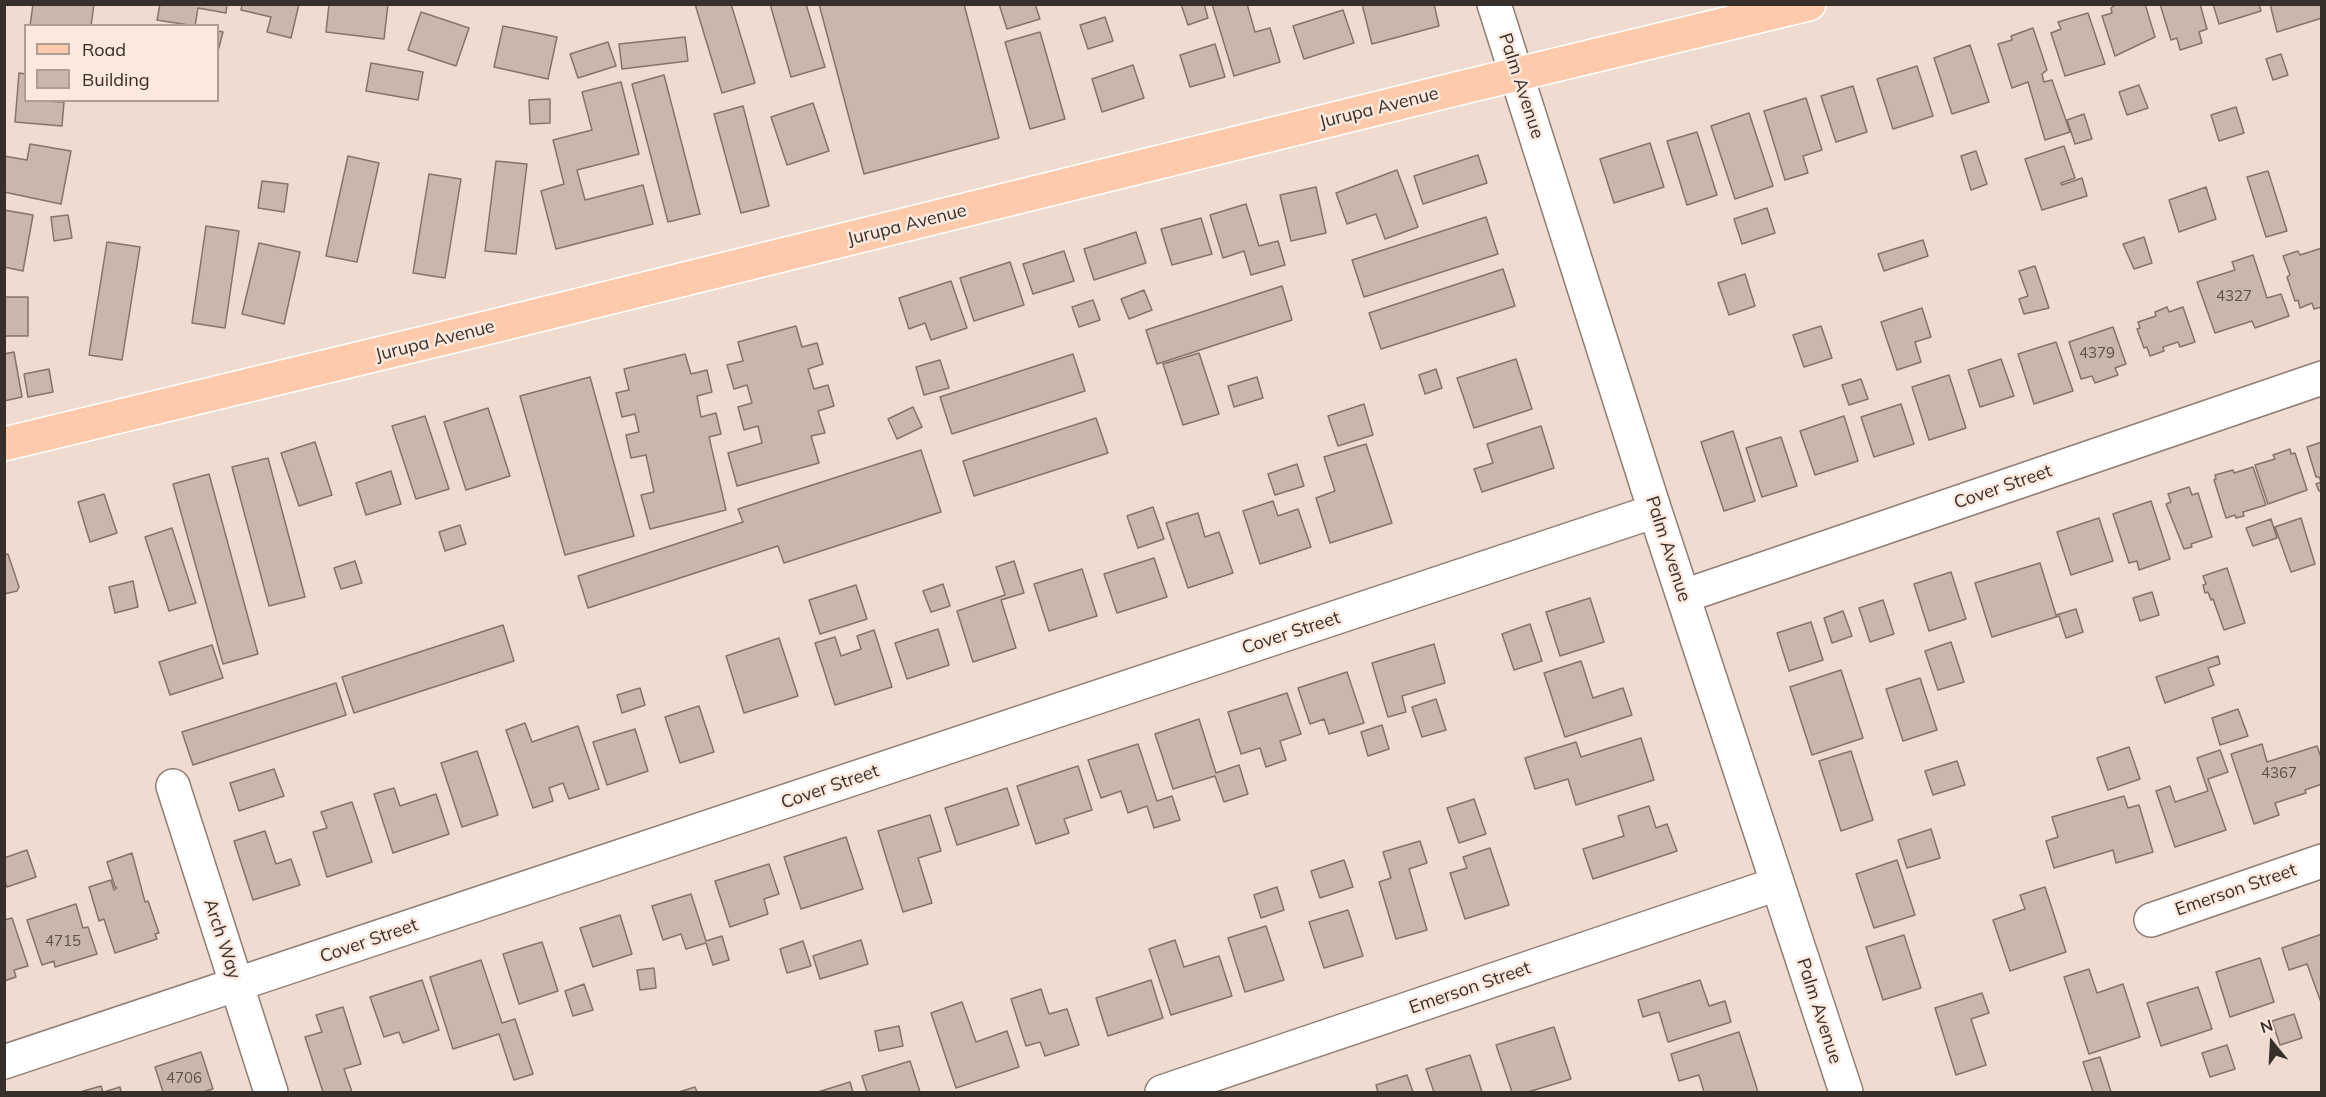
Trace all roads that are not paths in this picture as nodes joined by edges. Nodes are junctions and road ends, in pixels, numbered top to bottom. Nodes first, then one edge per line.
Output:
1 (1494, 4) edge
2 (1809, 4) edge
3 (1517, 74) junction
4 (2322, 378) edge
5 (4, 444) edge
6 (1655, 511) junction
7 (1684, 596) junction
8 (173, 786) dead end
9 (2322, 861) edge
10 (1778, 884) junction
11 (2151, 920) dead end
12 (237, 985) junction
13 (4, 1062) edge
14 (271, 1092) edge
15 (1162, 1092) edge
16 (1846, 1092) edge

1 - 3 street, Palm Avenue
2 - 3 main road, Jurupa Avenue
3 - 5 main road, Jurupa Avenue
3 - 6 street, Palm Avenue
4 - 7 street, Cover Street
6 - 7 street, Palm Avenue
6 - 12 street, Cover Street
7 - 10 street, Palm Avenue
8 - 12 street, Arch Way
9 - 11 street, Emerson Street
10 - 15 street, Emerson Street
10 - 16 street, Palm Avenue
12 - 13 street, Cover Street
12 - 14 street, Arch Way

